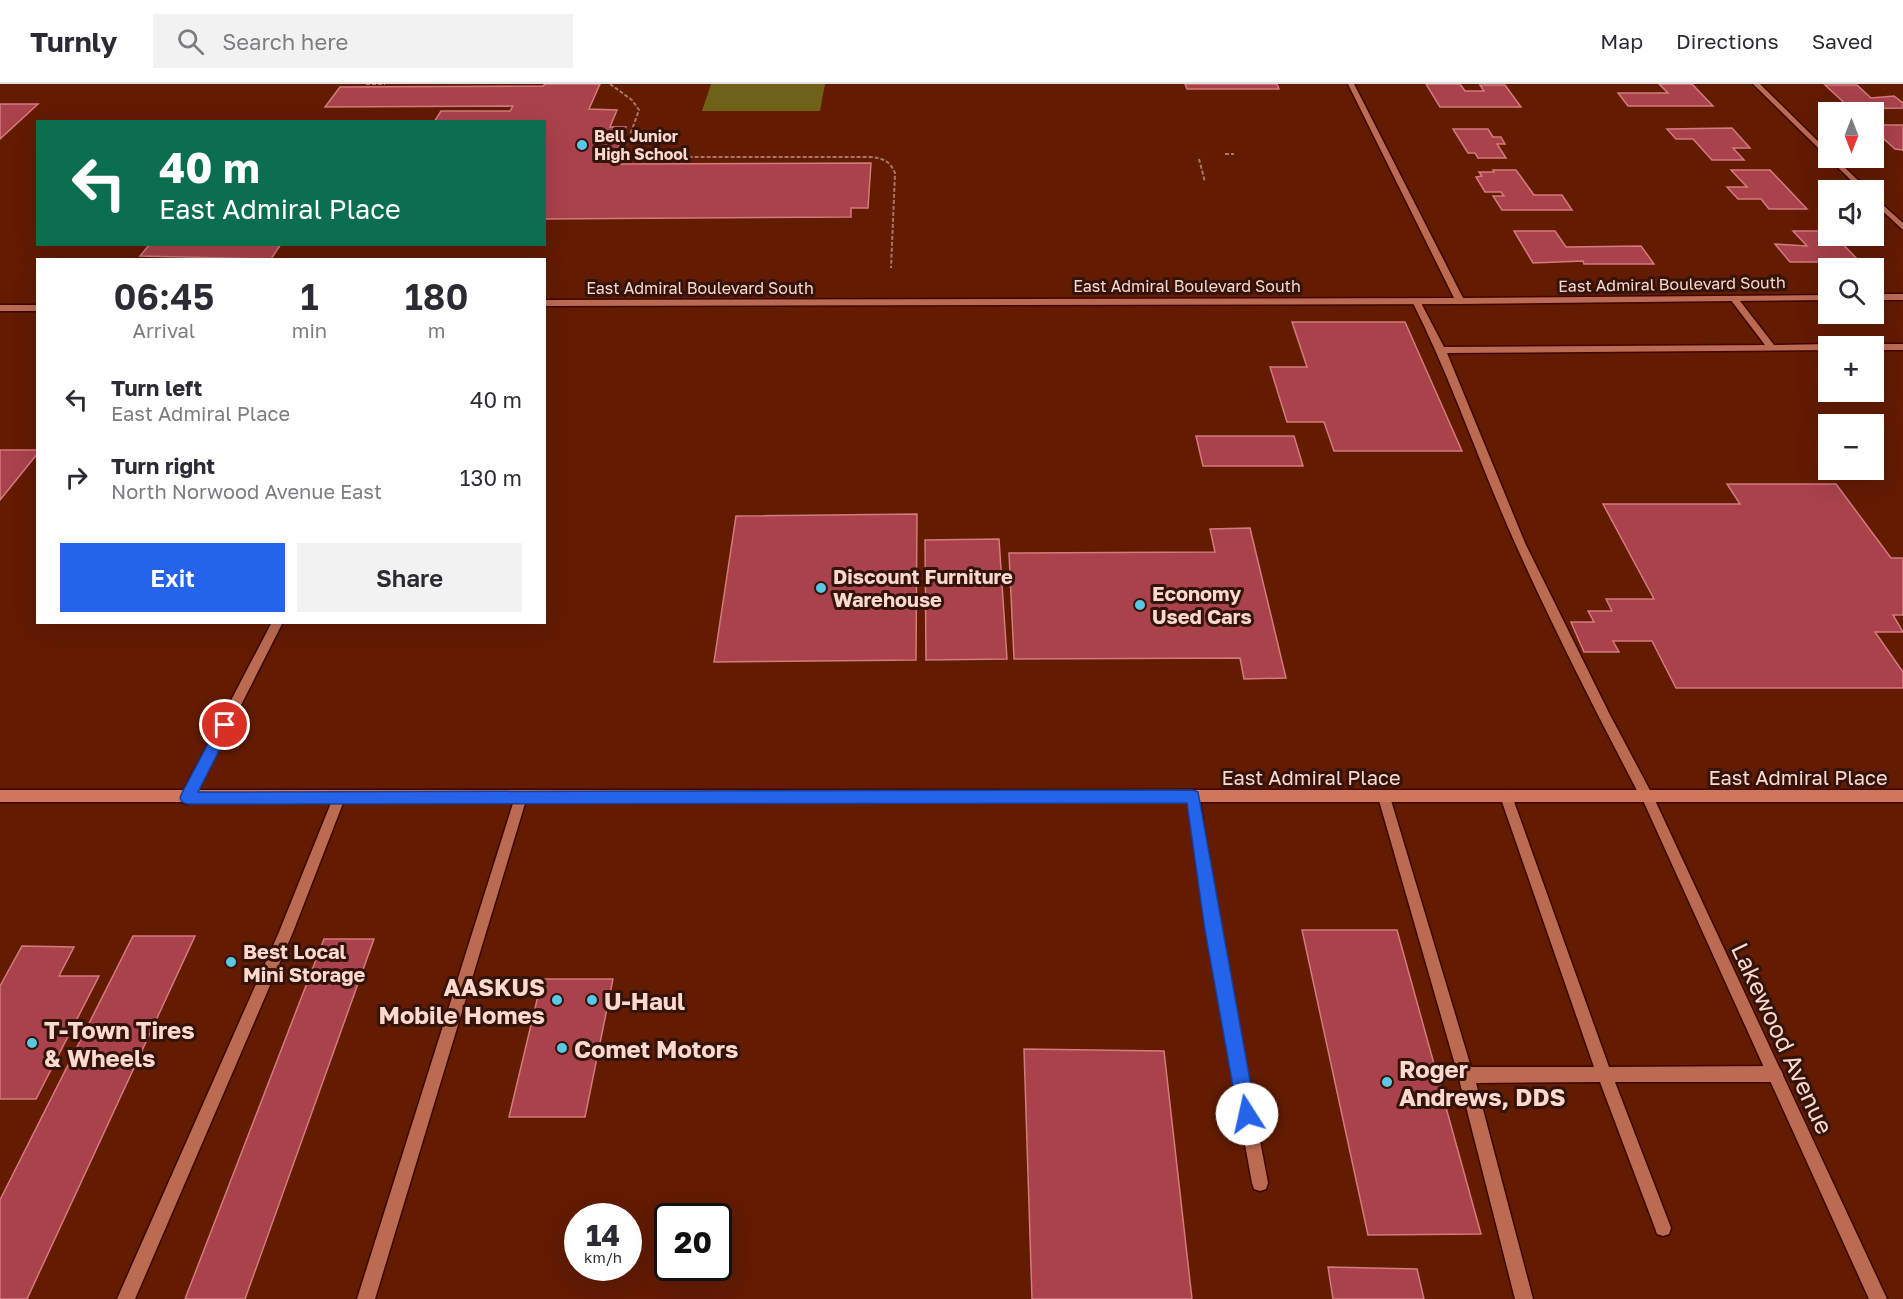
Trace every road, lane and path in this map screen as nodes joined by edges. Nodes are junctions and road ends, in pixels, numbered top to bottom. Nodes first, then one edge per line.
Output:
1 (366, 84) edge
2 (385, 84) edge
3 (610, 84) edge
4 (1351, 84) edge
5 (1756, 84) edge
6 (1818, 144) edge
7 (1225, 154) dead end
8 (1234, 154) dead end
9 (1199, 159) dead end
10 (1842, 168) edge
11 (1854, 180) edge
12 (1206, 182) dead end
13 (1884, 209) edge
14 (1903, 228) edge
15 (891, 268) dead end
16 (1884, 297) edge
17 (1903, 297) edge
18 (1734, 298) junction
19 (1818, 298) edge
20 (1460, 301) junction
21 (1416, 302) junction
22 (546, 303) edge
23 (0, 308) edge
24 (36, 308) edge
25 (1818, 347) edge
26 (1884, 347) edge
27 (1903, 347) edge
28 (1772, 348) junction
29 (1441, 350) junction
30 (277, 624) edge
31 (0, 796) edge
32 (1193, 796) junction
33 (1506, 796) junction
34 (1647, 796) junction
35 (1903, 796) edge
36 (521, 797) junction
37 (1384, 797) junction
38 (187, 798) junction
39 (339, 798) junction
40 (1604, 1073) junction
41 (1775, 1074) junction
42 (1466, 1075) junction
43 (1260, 1184) dead end
44 (1662, 1228) dead end
45 (126, 1299) edge
46 (366, 1299) edge
47 (1524, 1299) edge
48 (1878, 1299) edge

1 - 2 path
3 - 15 path
4 - 20 street
5 - 6 street
7 - 8 path
9 - 12 path
10 - 11 street
13 - 14 street
16 - 17 street
18 - 19 street, East Admiral Boulevard South
18 - 20 street, East Admiral Boulevard South
18 - 28 street
20 - 21 street, East Admiral Boulevard South
21 - 22 street, East Admiral Boulevard South
21 - 29 street, Lakewood Avenue
23 - 24 street
25 - 28 street
26 - 27 street
28 - 29 street
29 - 34 street, Lakewood Avenue
30 - 38 street
31 - 38 main road, East Admiral Place
32 - 36 main road, East Admiral Place
32 - 37 main road, East Admiral Place
32 - 43 street
33 - 34 main road, East Admiral Place
33 - 37 main road, East Admiral Place
33 - 40 street
34 - 35 main road, East Admiral Place
34 - 41 street, Lakewood Avenue
36 - 39 main road, East Admiral Place
36 - 46 street
37 - 42 street
38 - 39 main road, East Admiral Place
39 - 45 street
40 - 41 street
40 - 42 street
40 - 44 street
41 - 48 street, Lakewood Avenue
42 - 47 street

